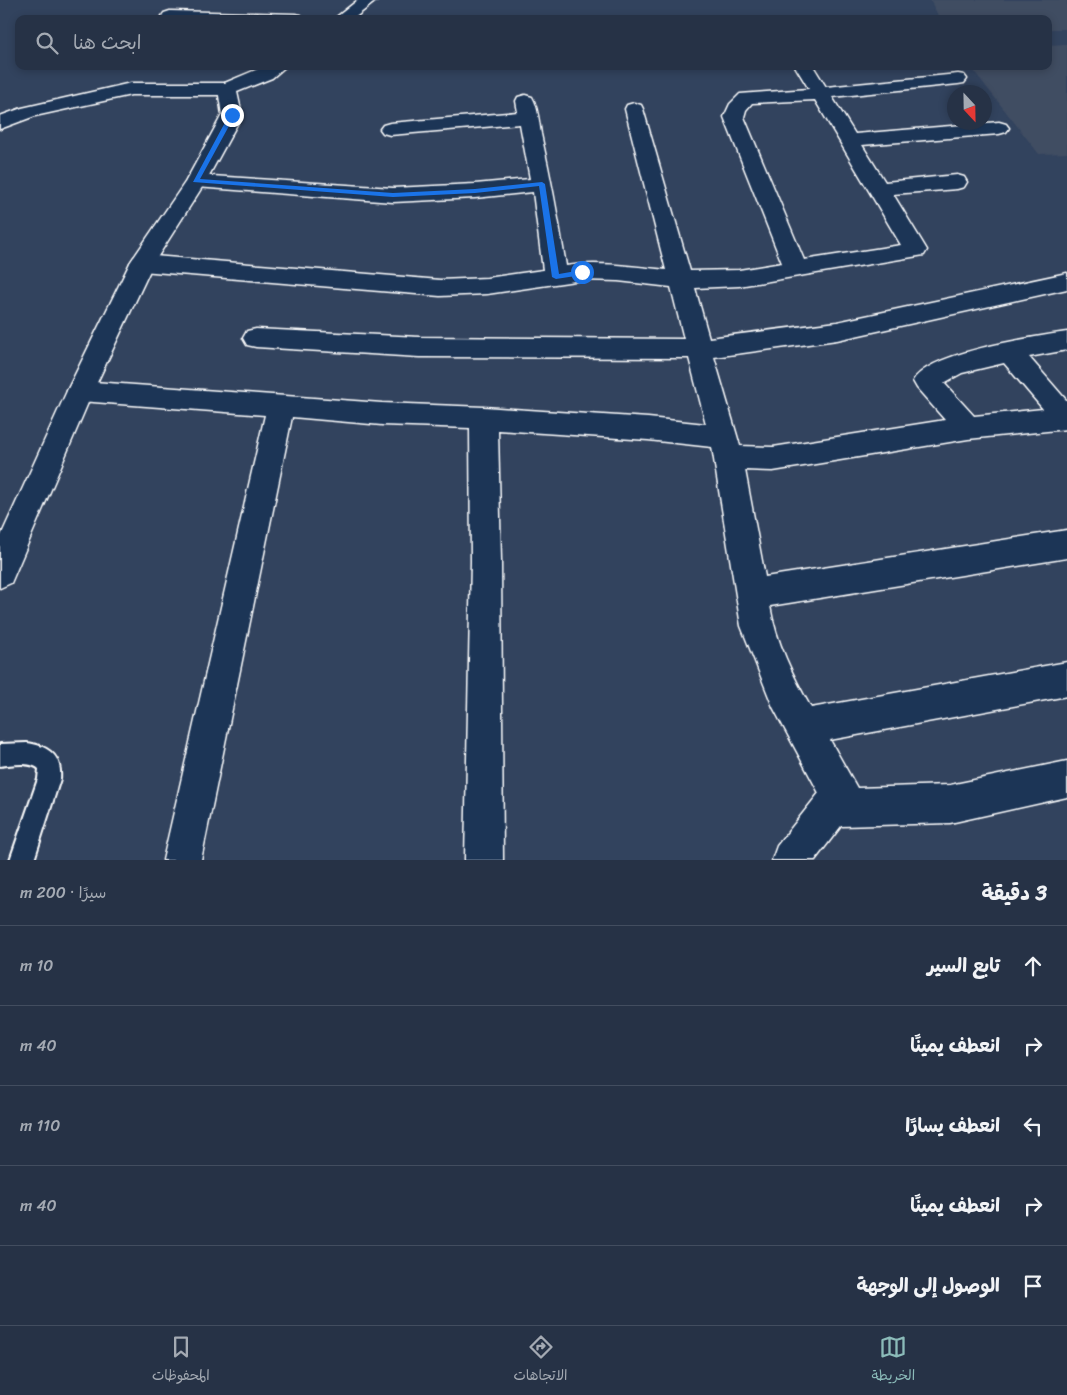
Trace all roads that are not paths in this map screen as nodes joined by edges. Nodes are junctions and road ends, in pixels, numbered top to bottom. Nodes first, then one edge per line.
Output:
1 (182, 0) edge
2 (369, 0) edge
3 (172, 15) edge
4 (348, 15) edge
5 (272, 70) edge
6 (806, 70) edge
7 (958, 79) dead end
8 (227, 89) junction
9 (821, 94) junction
10 (634, 108) dead end
11 (0, 123) edge
12 (999, 128) dead end
13 (390, 129) dead end
14 (849, 140) junction
15 (196, 181) junction
16 (957, 182) dead end
17 (542, 184) junction
18 (879, 189) junction
19 (142, 263) junction
20 (796, 269) junction
21 (556, 277) junction
22 (681, 280) junction
23 (1067, 281) edge
24 (256, 338) dead end
25 (1067, 341) edge
26 (699, 349) junction
27 (1009, 352) junction
28 (80, 391) junction
29 (281, 405) junction
30 (484, 418) junction
31 (1066, 418) edge
32 (968, 428) junction
33 (726, 448) junction
34 (1067, 544) edge
35 (0, 573) edge
36 (752, 594) junction
37 (1067, 679) edge
38 (802, 727) junction
39 (0, 755) edge
40 (1067, 779) edge
41 (831, 807) junction
42 (22, 860) edge
43 (182, 860) edge
44 (484, 860) edge
45 (791, 860) edge

1 - 3 street
2 - 4 street
5 - 8 street
6 - 9 street
7 - 9 street
8 - 11 street
8 - 15 street
9 - 14 street
9 - 20 street
10 - 22 street
12 - 14 street
13 - 17 street
14 - 18 street
15 - 17 street
15 - 19 street
16 - 18 street
17 - 21 street
18 - 20 street
19 - 21 street
19 - 28 street
20 - 22 street
21 - 22 street
22 - 26 street
23 - 26 street
24 - 26 street
25 - 27 street
26 - 33 street
27 - 31 street
27 - 32 street
28 - 29 street
28 - 35 street
29 - 30 street
29 - 43 street
30 - 33 street
30 - 44 street
31 - 32 street
32 - 33 street
33 - 36 street
34 - 36 street
36 - 38 street
37 - 38 street
38 - 41 street
39 - 42 lane
40 - 41 street
41 - 45 street

